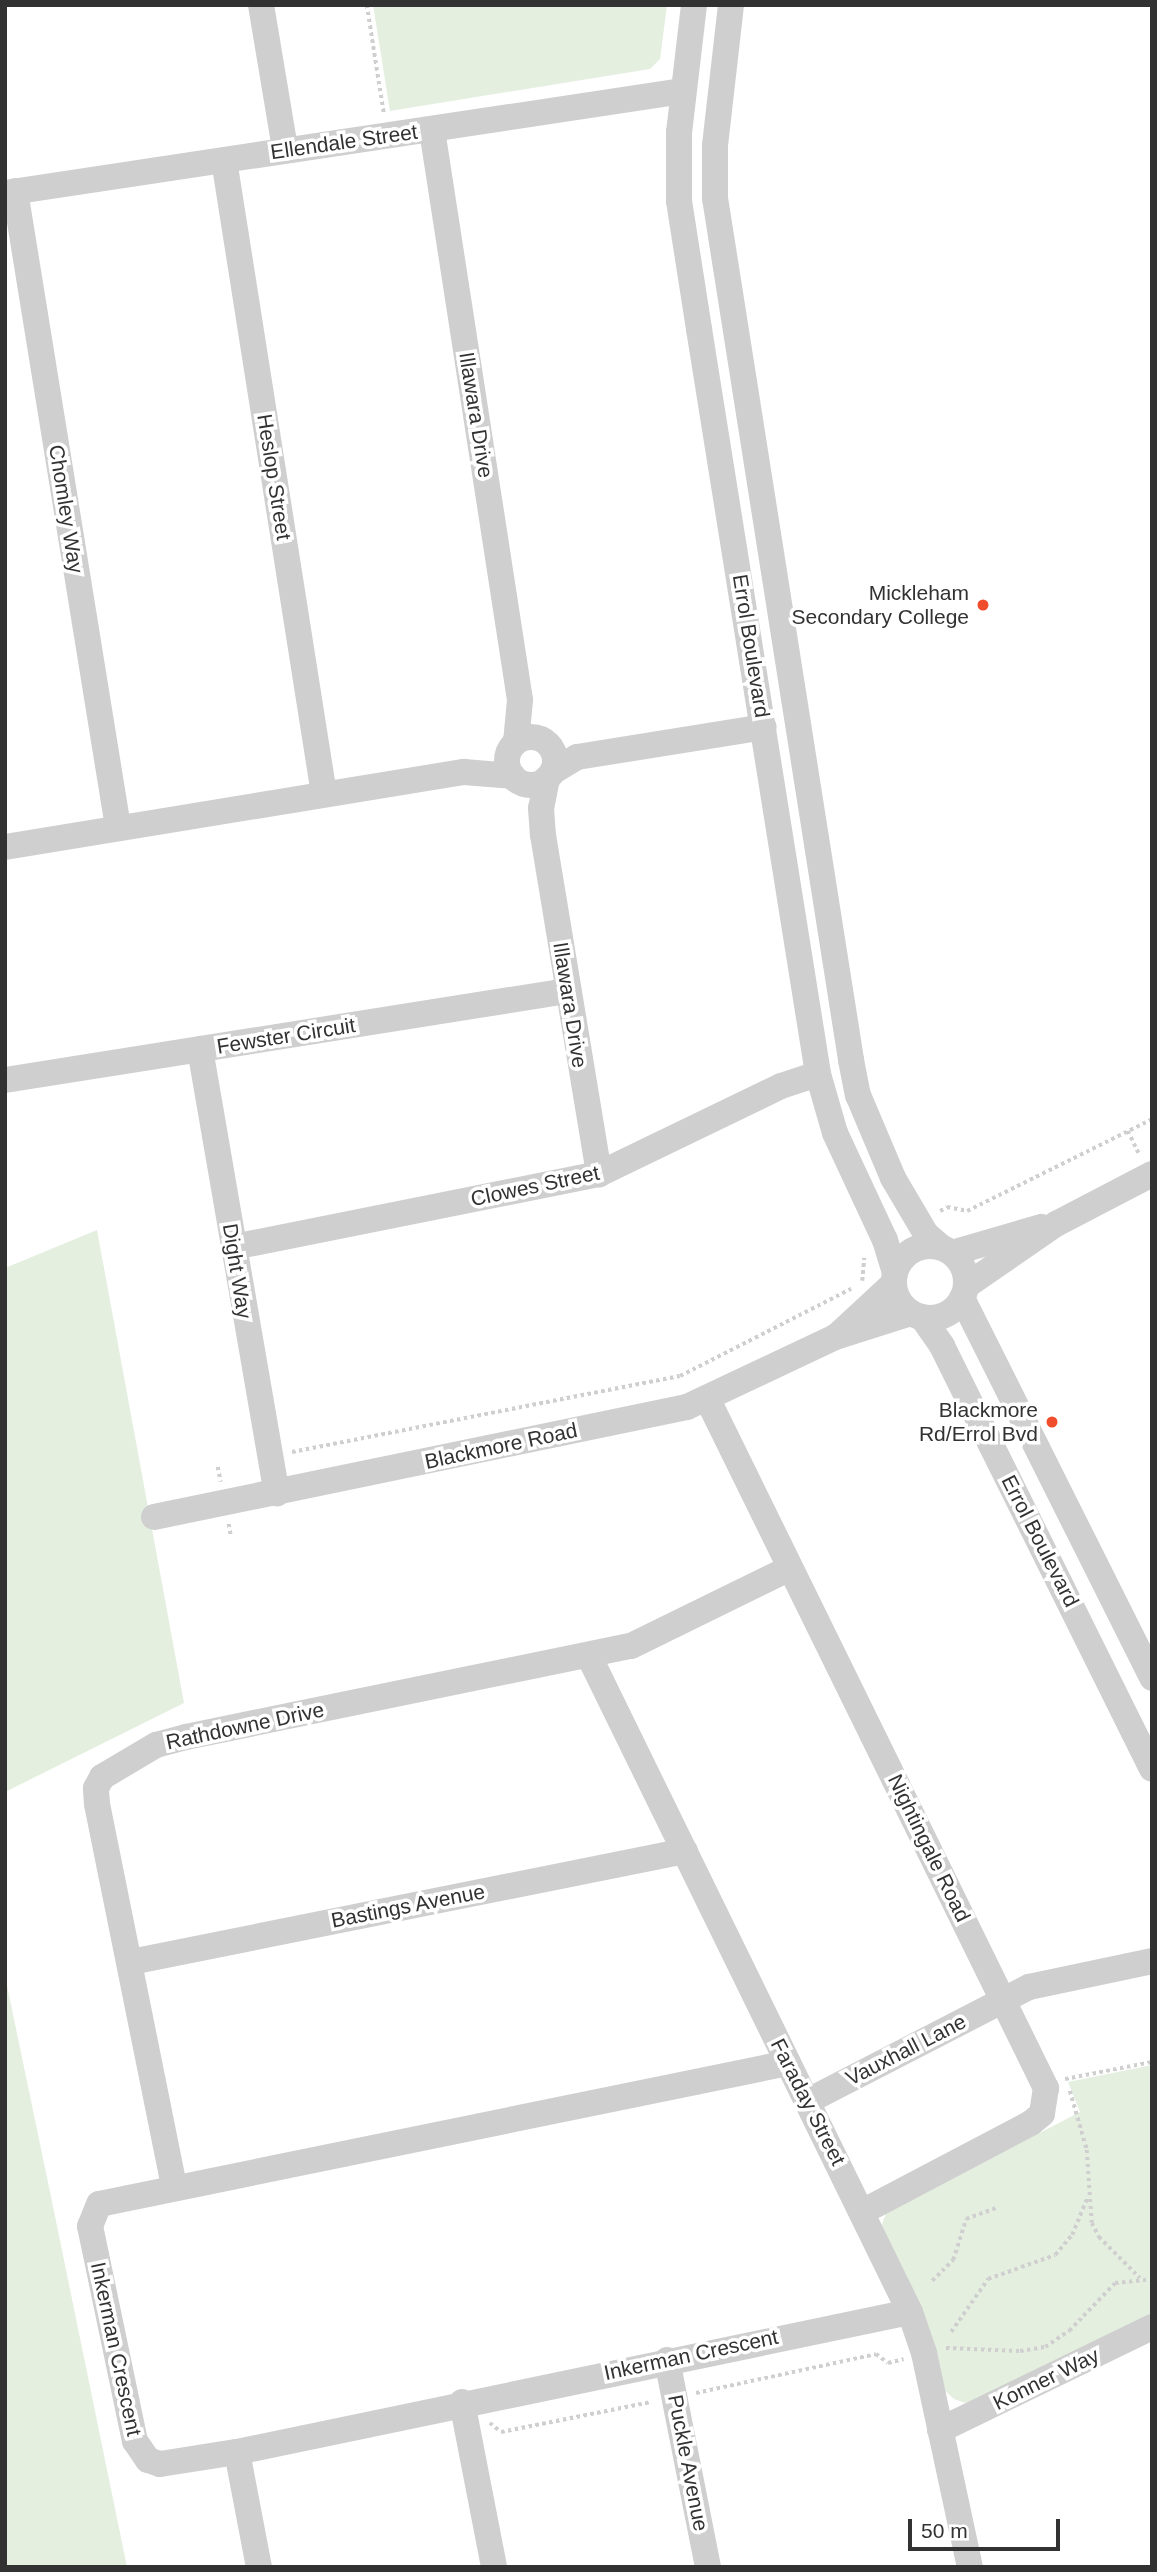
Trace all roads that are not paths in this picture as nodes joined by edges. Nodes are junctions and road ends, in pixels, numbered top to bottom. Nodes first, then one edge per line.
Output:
1 (261, 5) edge
2 (694, 5) edge
3 (731, 5) edge
4 (683, 91) junction
5 (432, 130) junction
6 (285, 149) junction
7 (224, 160) junction
8 (10, 192) edge
9 (764, 727) junction
10 (528, 742) junction
11 (614, 751) junction
12 (464, 772) junction
13 (550, 775) junction
14 (516, 779) junction
15 (324, 794) junction
16 (118, 828) junction
17 (543, 835) junction
18 (5, 847) edge
19 (568, 991) junction
20 (201, 1049) junction
21 (818, 1074) junction
22 (5, 1080) edge
23 (599, 1174) junction
24 (1152, 1174) edge
25 (1056, 1224) junction
26 (234, 1247) junction
27 (947, 1250) junction
28 (894, 1278) junction
29 (964, 1292) junction
30 (916, 1315) junction
31 (835, 1337) junction
32 (708, 1400) junction
33 (277, 1493) junction
34 (154, 1517) dead end
35 (790, 1568) junction
36 (589, 1656) junction
37 (1152, 1678) edge
38 (1152, 1769) edge
39 (685, 1851) junction
40 (1152, 1961) edge
41 (131, 1962) junction
42 (1004, 2000) junction
43 (788, 2063) junction
44 (808, 2101) junction
45 (174, 2186) junction
46 (862, 2212) junction
47 (910, 2312) junction
48 (1152, 2327) edge
49 (667, 2360) junction
50 (464, 2415) junction
51 (940, 2430) junction
52 (237, 2452) junction
53 (259, 2567) edge
54 (494, 2567) edge
55 (708, 2567) edge
56 (970, 2567) edge

1 - 6 street
2 - 4 street, Errol Boulevard
3 - 27 street, Errol Boulevard
4 - 5 street, Ellendale Street
4 - 9 street, Errol Boulevard
5 - 6 street, Ellendale Street
5 - 10 street, Illawara Drive
6 - 7 street, Ellendale Street
7 - 8 street, Ellendale Street
7 - 15 street, Heslop Street
8 - 16 street, Chomley Way
9 - 11 street
9 - 21 street, Errol Boulevard
10 - 11 street
10 - 12 street
10 - 13 street
10 - 14 street
11 - 13 street
12 - 14 street
12 - 15 street
13 - 14 street
13 - 17 street, Illawara Drive
14 - 17 street, Illawara Drive
15 - 16 street
16 - 18 street
17 - 19 street, Illawara Drive
19 - 20 street, Fewster Circuit
19 - 23 street, Illawara Drive
20 - 22 street, Fewster Circuit
20 - 26 street, Dight Way
21 - 23 street, Clowes Street
21 - 28 street, Errol Boulevard
23 - 26 street, Clowes Street
24 - 25 street
25 - 27 street
25 - 29 street
26 - 33 street, Dight Way
27 - 28 street
27 - 29 street
28 - 30 street
28 - 31 street, Blackmore Road
29 - 30 street
29 - 37 street, Errol Boulevard
30 - 31 street, Blackmore Road
30 - 38 street, Errol Boulevard
31 - 32 street, Blackmore Road
32 - 33 street, Blackmore Road
32 - 35 street, Nightingale Road
33 - 34 street, Blackmore Road
35 - 36 street, Rathdowne Drive
35 - 42 street, Nightingale Road
36 - 39 street, Faraday Street
36 - 41 street, Rathdowne Drive
39 - 41 street, Bastings Avenue
39 - 43 street, Faraday Street
40 - 42 street, Vauxhall Lane
41 - 45 street, Rathdowne Drive
42 - 44 street, Vauxhall Lane
42 - 46 street, Nightingale Road
43 - 44 street, Faraday Street
43 - 45 street, Inkerman Crescent
44 - 46 street, Faraday Street
45 - 52 street, Inkerman Crescent
46 - 47 street, Faraday Street
47 - 49 street, Inkerman Crescent
47 - 51 street, Faraday Street
48 - 51 street, Konner Way
49 - 50 street, Inkerman Crescent
49 - 55 street, Puckle Avenue
50 - 52 street, Inkerman Crescent
50 - 54 street
51 - 56 street, Faraday Street
52 - 53 street

